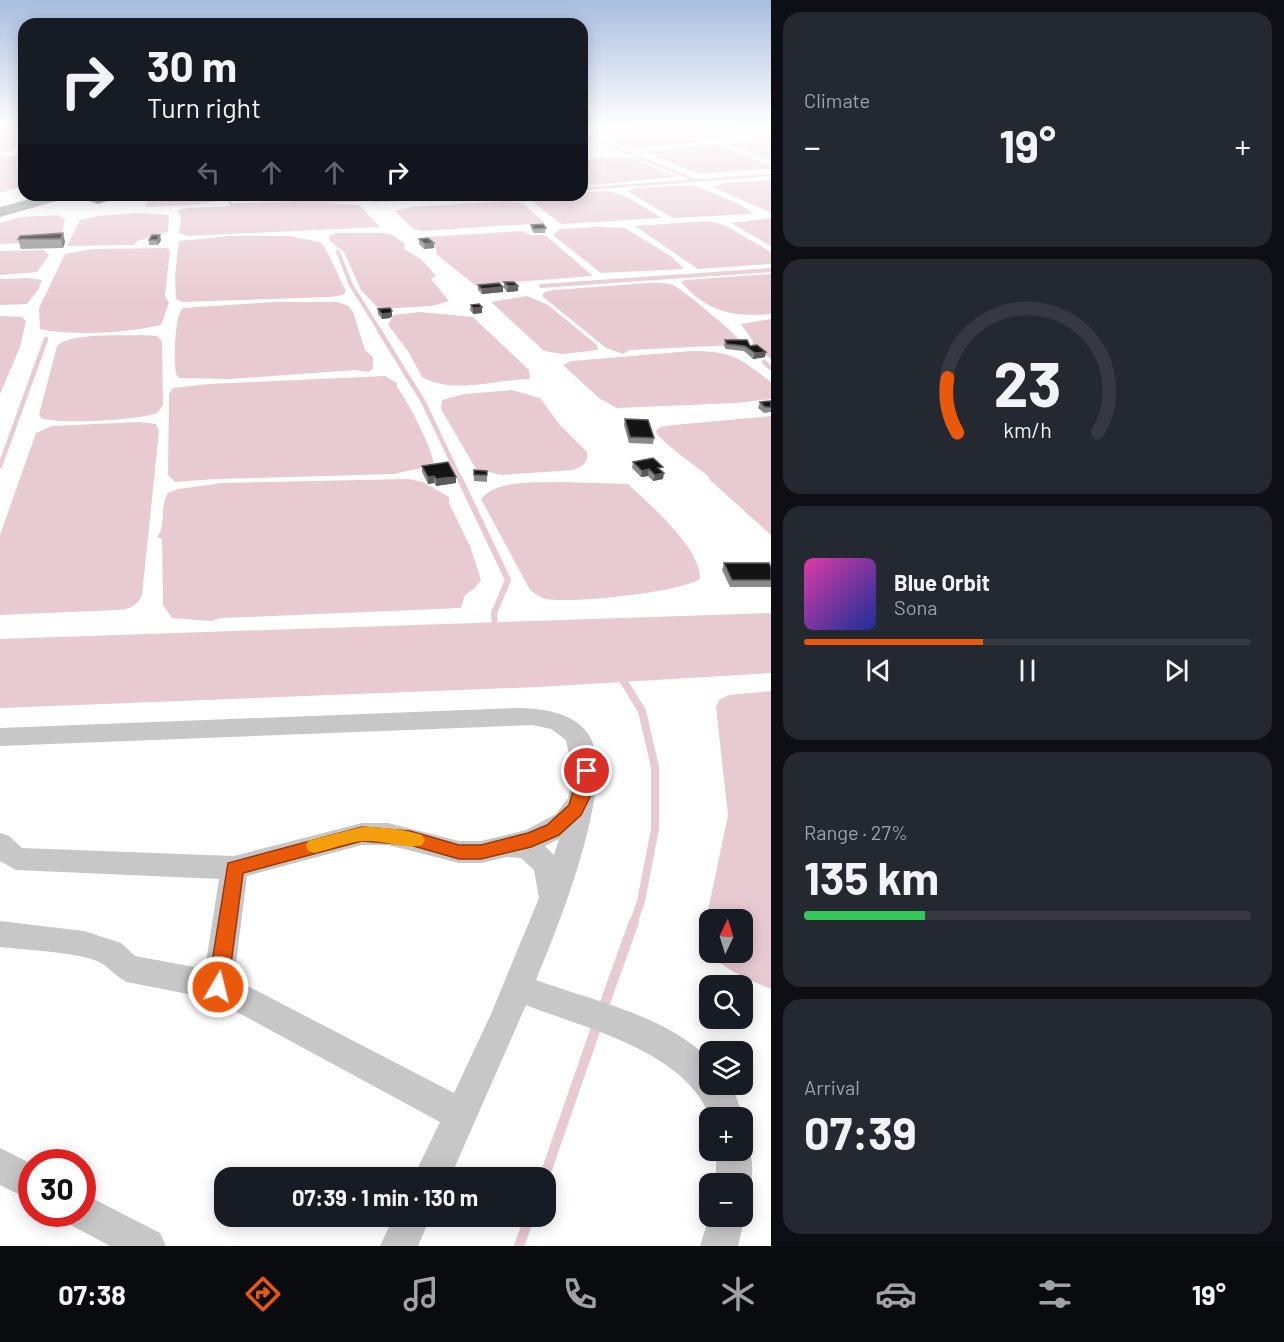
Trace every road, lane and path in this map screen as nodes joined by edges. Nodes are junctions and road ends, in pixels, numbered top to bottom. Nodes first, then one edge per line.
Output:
1 (18, 200) edge
2 (40, 201) edge
3 (0, 205) edge
4 (0, 212) edge
5 (0, 737) edge
6 (582, 797) junction
7 (0, 844) edge
8 (501, 848) junction
9 (234, 868) junction
10 (552, 906) junction
11 (0, 934) edge
12 (218, 987) junction
13 (532, 993) dead end
14 (699, 1071) edge
15 (461, 1115) junction
16 (0, 1166) edge
17 (436, 1167) edge
18 (18, 1176) edge
19 (96, 1219) edge
20 (408, 1227) edge
21 (724, 1227) edge
22 (147, 1246) edge
23 (399, 1246) edge
24 (719, 1246) edge

1 - 3 main road
2 - 4 main road
5 - 6 street
6 - 8 street
6 - 10 street
7 - 9 street
8 - 9 street
8 - 10 street
9 - 12 street
10 - 15 street
11 - 12 street
12 - 15 street
13 - 14 street
15 - 17 street
16 - 18 street
19 - 22 street
20 - 23 street
21 - 24 street

